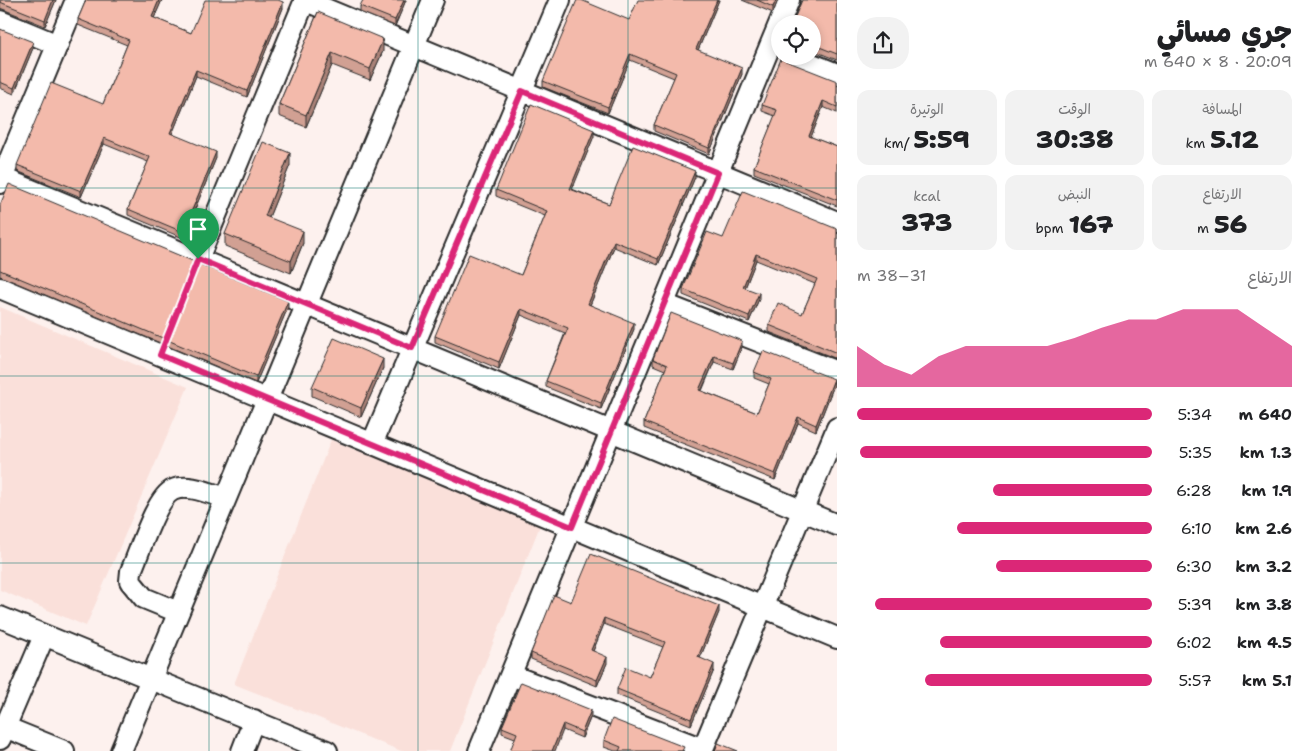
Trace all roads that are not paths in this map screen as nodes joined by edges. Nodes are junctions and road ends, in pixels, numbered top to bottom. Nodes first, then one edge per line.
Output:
1 (76, 0) edge
2 (304, 0) edge
3 (433, 0) edge
4 (560, 0) edge
5 (789, 0) edge
6 (785, 15) edge
7 (0, 21) edge
8 (58, 45) junction
9 (414, 46) junction
10 (771, 59) edge
11 (814, 65) edge
12 (837, 74) edge
13 (522, 91) junction
14 (718, 173) junction
15 (1, 179) edge
16 (837, 222) edge
17 (198, 259) junction
18 (188, 285) edge
19 (0, 288) edge
20 (306, 304) junction
21 (664, 304) junction
22 (412, 348) junction
23 (837, 372) edge
24 (267, 400) junction
25 (837, 428) edge
26 (611, 431) junction
27 (372, 444) junction
28 (226, 498) junction
29 (802, 510) junction
30 (837, 525) edge
31 (572, 527) junction
32 (762, 607) junction
33 (178, 612) junction
34 (0, 617) edge
35 (44, 636) junction
36 (837, 638) edge
37 (511, 674) junction
38 (150, 679) junction
39 (254, 720) junction
40 (2, 730) edge
41 (702, 750) edge
42 (64, 751) edge
43 (121, 751) edge
44 (242, 751) edge
45 (327, 751) edge
46 (479, 751) edge

1 - 8 street
2 - 9 street
2 - 17 street
3 - 9 street
4 - 13 street
5 - 6 street
7 - 8 street
8 - 15 street
9 - 13 street
9 - 20 street
10 - 14 street
11 - 12 street
13 - 14 street
13 - 22 street
14 - 16 street
14 - 21 street
15 - 17 street
17 - 18 street
17 - 20 street
19 - 24 street
20 - 22 street
20 - 24 street
21 - 23 street
21 - 26 street
22 - 26 street
22 - 27 street
24 - 27 street
24 - 28 street
25 - 29 street
26 - 29 street
26 - 31 street
27 - 31 street
28 - 33 street
28 - 33 street
29 - 30 street
29 - 32 street
31 - 32 street
31 - 37 street
32 - 36 street
32 - 41 street
33 - 38 street
34 - 35 street
35 - 38 street
35 - 40 street
37 - 41 street
37 - 46 street
38 - 39 street
38 - 43 street
39 - 44 street
39 - 45 street
40 - 42 street

